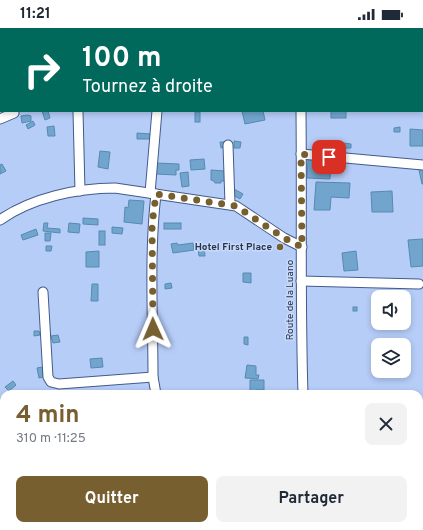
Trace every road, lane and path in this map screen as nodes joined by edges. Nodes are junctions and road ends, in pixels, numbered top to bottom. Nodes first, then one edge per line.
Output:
1 (78, 112) edge
2 (157, 112) edge
3 (301, 112) edge
4 (14, 113) dead end
5 (0, 119) edge
6 (228, 145) dead end
7 (301, 154) junction
8 (423, 165) edge
9 (80, 191) junction
10 (153, 194) junction
11 (230, 204) junction
12 (0, 220) edge
13 (302, 247) junction
14 (301, 281) junction
15 (419, 284) dead end
16 (43, 292) dead end
17 (154, 377) junction
18 (156, 390) edge
19 (303, 390) edge

1 - 9 street
2 - 10 street
3 - 7 street, Route de la Luano
4 - 5 street
6 - 11 street
7 - 8 street
7 - 13 street, Route de la Luano
9 - 10 street
9 - 12 street
10 - 11 street
10 - 17 street
11 - 13 street
13 - 14 street, Route de la Luano
14 - 15 street
14 - 19 street, Route de la Luano
16 - 17 street
17 - 18 street

